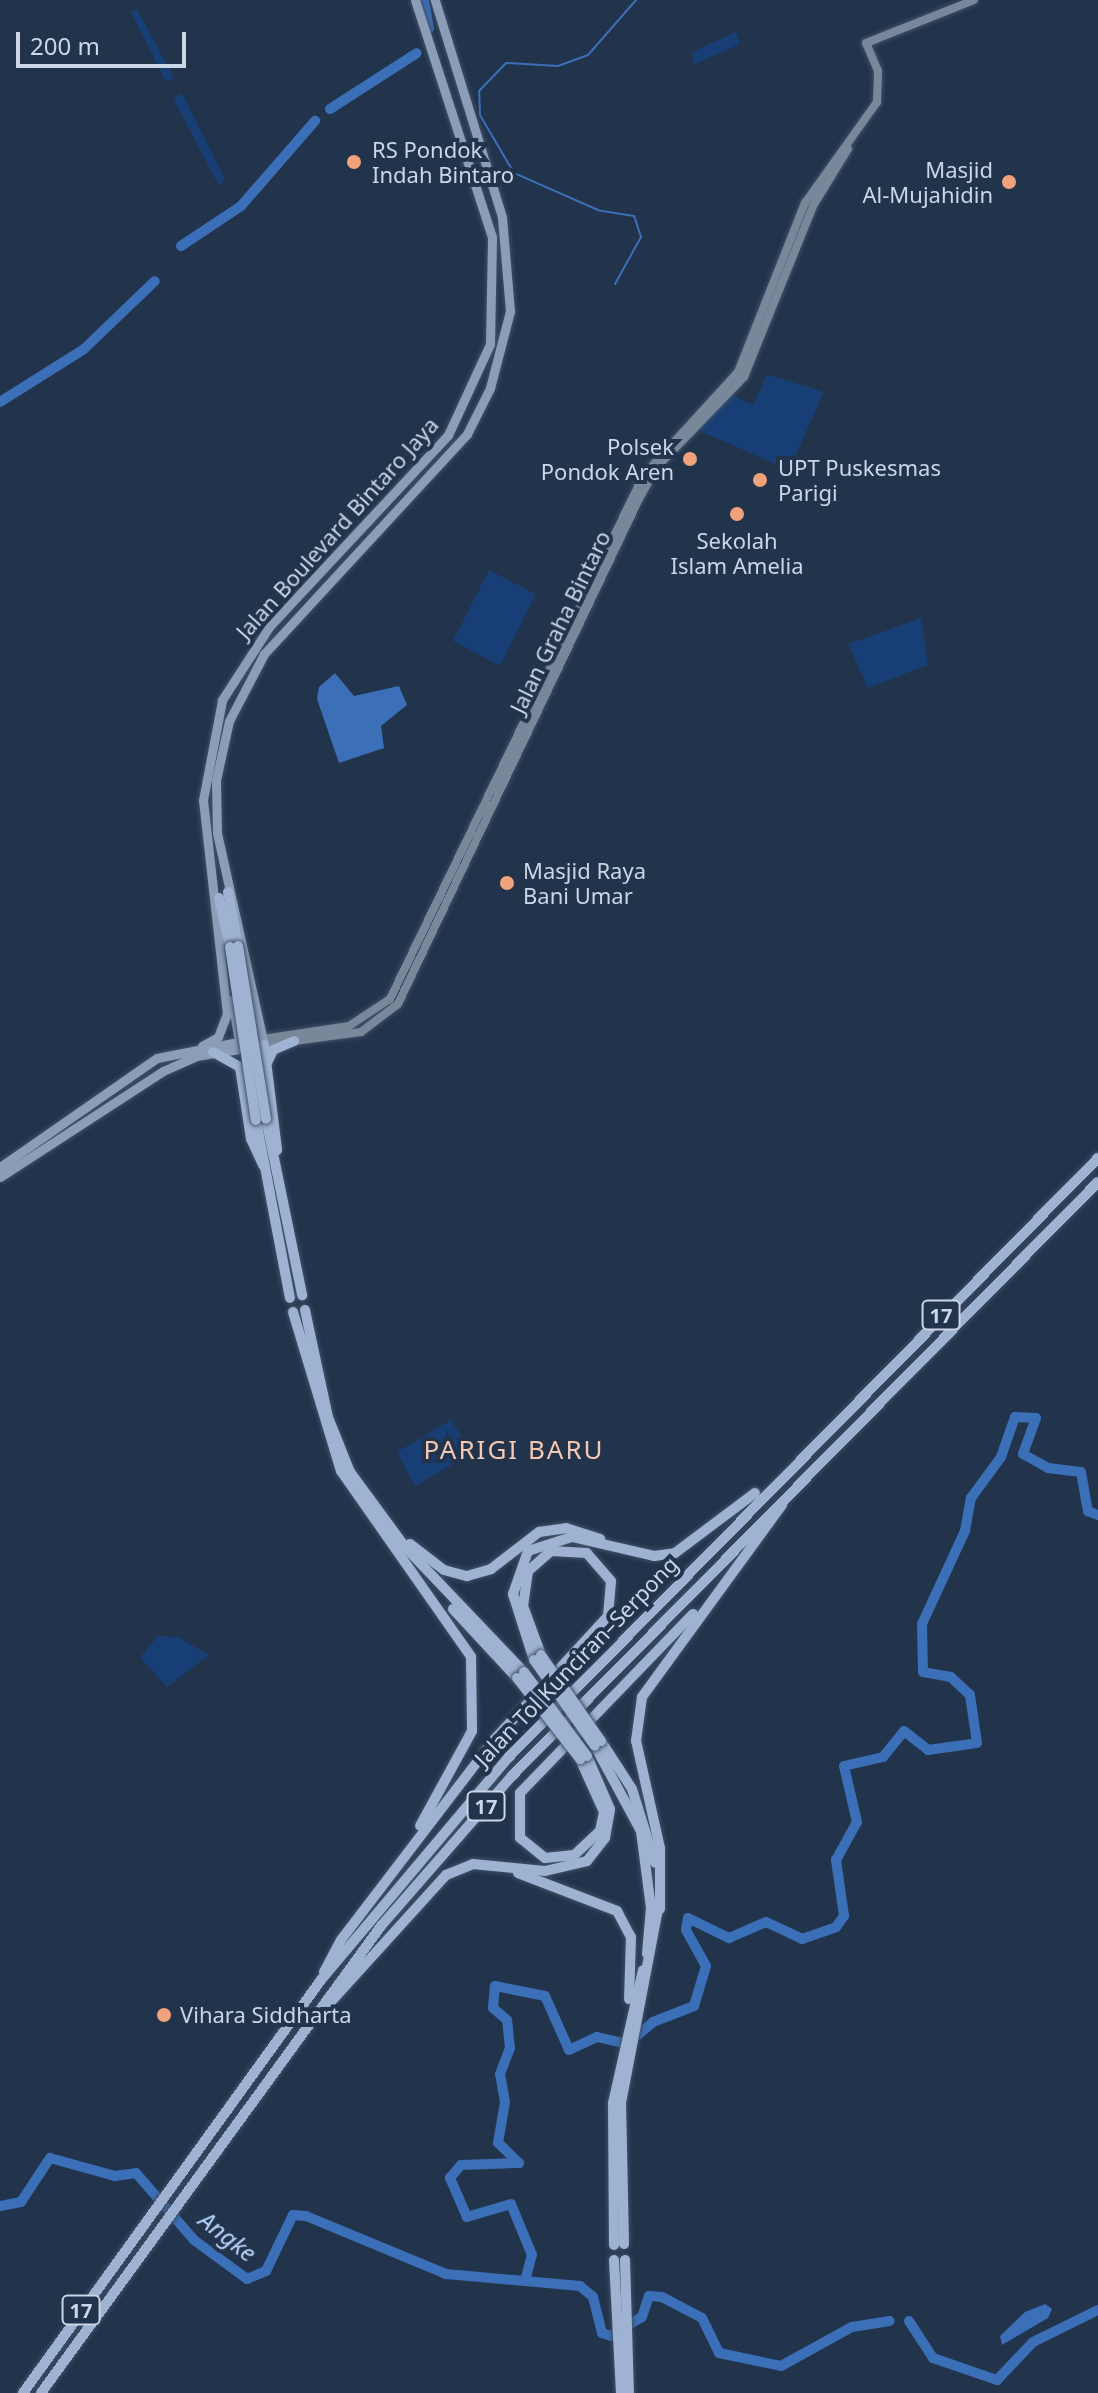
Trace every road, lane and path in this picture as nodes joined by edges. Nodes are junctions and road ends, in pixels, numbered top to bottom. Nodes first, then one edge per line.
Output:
1 (415, 0) edge
2 (435, 0) edge
3 (974, 0) edge
4 (440, 26) junction
5 (421, 32) junction
6 (875, 37) junction
7 (874, 57) junction
8 (509, 255) junction
9 (495, 256) junction
10 (224, 895) junction
11 (225, 974) junction
12 (367, 1025) junction
13 (294, 1041) junction
14 (263, 1042) junction
15 (240, 1044) junction
16 (202, 1046) junction
17 (213, 1052) junction
18 (267, 1067) junction
19 (1094, 1162) edge
20 (0, 1167) edge
21 (0, 1177) edge
22 (1098, 1182) edge
23 (278, 1188) junction
24 (302, 1295) dead end
25 (290, 1298) dead end
26 (305, 1310) dead end
27 (293, 1312) dead end
28 (826, 1451) junction
29 (791, 1464) junction
30 (387, 1525) junction
31 (389, 1540) junction
32 (630, 1551) junction
33 (727, 1577) junction
34 (538, 1658) junction
35 (520, 1675) junction
36 (598, 1744) junction
37 (584, 1758) junction
38 (398, 1862) junction
39 (485, 1864) junction
40 (660, 1909) junction
41 (321, 1980) junction
42 (631, 2022) junction
43 (293, 2042) junction
44 (619, 2244) dead end
45 (23, 2393) edge
46 (41, 2393) edge
47 (621, 2393) edge
48 (629, 2393) edge

1 - 5 main road, Jalan Boulevard Bintaro Jaya
2 - 4 main road, Jalan Boulevard Bintaro Jaya
3 - 6 main road
4 - 5 main road
4 - 8 main road, Jalan Boulevard Bintaro Jaya
5 - 9 main road, Jalan Boulevard Bintaro Jaya
6 - 7 main road, Jalan Graha Bintaro
6 - 7 main road, Jalan Graha Bintaro
7 - 12 main road, Jalan Graha Bintaro
8 - 9 main road
8 - 10 main road, Jalan Boulevard Bintaro Jaya
9 - 10 main road, Jalan Boulevard Bintaro Jaya
10 - 11 main road
10 - 14 main road
10 - 23 highway, bridge
11 - 15 main road
11 - 16 main road
12 - 13 main road
12 - 14 main road
13 - 14 main road
13 - 18 highway
14 - 15 main road
14 - 18 highway
15 - 16 main road
15 - 17 main road
16 - 20 main road
17 - 21 main road
17 - 23 highway
18 - 23 highway
19 - 29 highway, Jalan Tol Kunciran–Serpong / 17
22 - 28 highway, Jalan Tol Kunciran–Serpong / 17
23 - 24 highway
23 - 25 highway
26 - 30 highway
27 - 31 highway
28 - 33 highway
28 - 43 highway, Jalan Tol Kunciran–Serpong / 17
29 - 32 highway
29 - 41 highway, Jalan Tol Kunciran–Serpong / 17
30 - 32 highway
30 - 35 highway
31 - 35 highway
31 - 38 highway
32 - 34 highway
33 - 37 highway
33 - 40 highway
34 - 36 highway, bridge
34 - 38 highway
35 - 37 highway, bridge
36 - 40 highway
36 - 42 highway
37 - 39 highway
38 - 41 highway
39 - 42 highway
39 - 43 highway
40 - 42 highway
41 - 45 highway, Jalan Tol Kunciran–Serpong / 17
42 - 44 highway
43 - 46 highway, Jalan Tol Kunciran–Serpong / 17
47 - 48 highway

